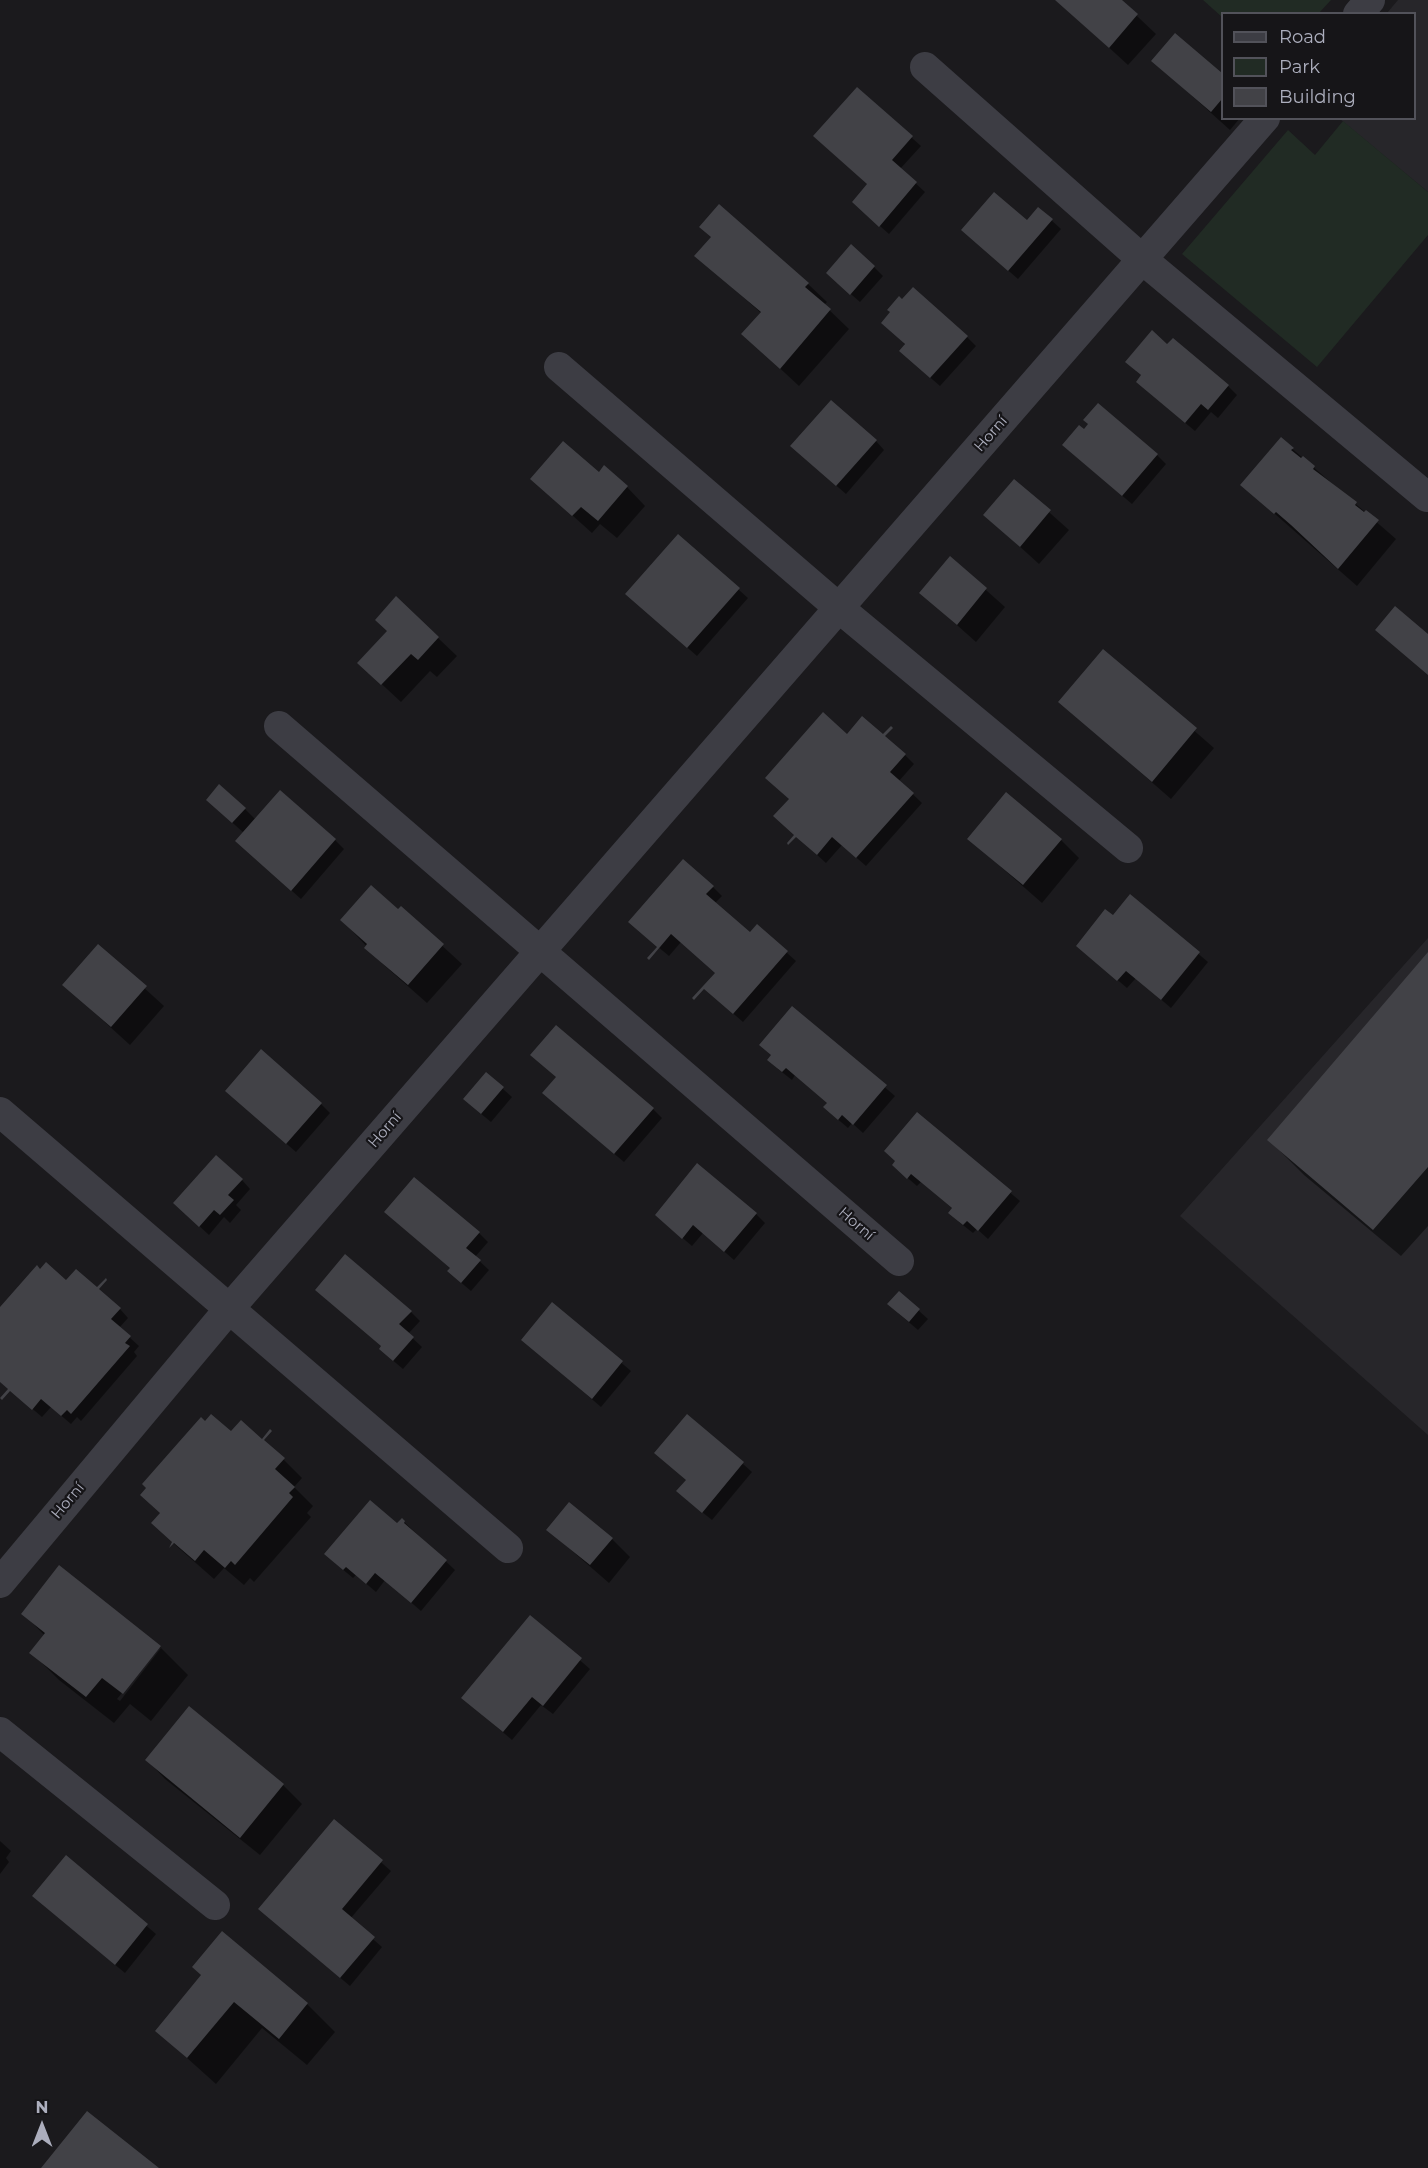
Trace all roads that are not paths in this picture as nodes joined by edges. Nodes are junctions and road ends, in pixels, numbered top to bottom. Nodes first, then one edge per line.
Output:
1 (1370, 0) edge
2 (1360, 12) edge
3 (925, 67) dead end
4 (1263, 120) edge
5 (1143, 260) junction
6 (559, 367) dead end
7 (1427, 497) edge
8 (839, 608) junction
9 (279, 726) dead end
10 (1128, 848) dead end
11 (540, 951) junction
12 (0, 1112) edge
13 (899, 1261) dead end
14 (229, 1309) junction
15 (508, 1548) dead end
16 (0, 1583) edge
17 (0, 1732) edge
18 (215, 1905) dead end

1 - 2 street
3 - 5 street
4 - 5 street, Horní
5 - 7 street
5 - 8 street, Horní
6 - 8 street
8 - 10 street
8 - 11 street, Horní
9 - 11 street, Horní
11 - 13 street, Horní
11 - 14 street, Horní
12 - 14 street
14 - 15 street
14 - 16 street, Horní
17 - 18 street

